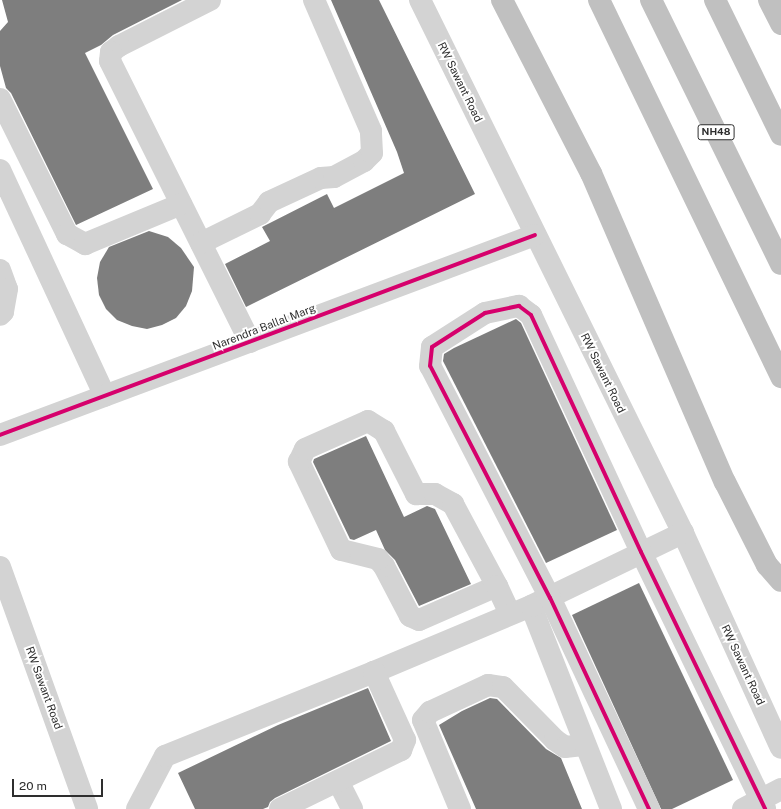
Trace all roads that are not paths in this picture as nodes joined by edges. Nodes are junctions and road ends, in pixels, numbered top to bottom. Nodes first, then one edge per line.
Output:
1 (210, 0) edge
2 (314, 0) edge
3 (420, 0) edge
4 (502, 0) edge
5 (599, 0) edge
6 (652, 0) edge
7 (715, 0) edge
8 (769, 0) edge
9 (781, 24) edge
10 (0, 99) edge
11 (781, 135) edge
12 (0, 170) edge
13 (181, 204) junction
14 (534, 235) junction
15 (201, 243) junction
16 (781, 264) edge
17 (0, 270) edge
18 (0, 315) edge
19 (250, 342) junction
20 (781, 377) edge
21 (105, 396) junction
22 (0, 435) edge
23 (683, 533) junction
24 (641, 552) junction
25 (0, 567) edge
26 (781, 581) edge
27 (497, 586) junction
28 (540, 602) junction
29 (510, 614) junction
30 (374, 672) junction
31 (585, 744) junction
32 (781, 748) edge
33 (338, 780) junction
34 (781, 789) edge
35 (756, 806) edge
36 (87, 809) edge
37 (137, 809) edge
38 (280, 809) edge
39 (352, 809) edge
40 (460, 809) edge
41 (611, 809) edge
42 (649, 809) edge

1 - 13 street
2 - 15 street
3 - 14 street, RW Sawant Road
4 - 26 highway
5 - 20 highway
6 - 16 highway, NH48
7 - 11 highway
8 - 9 highway
10 - 13 street
12 - 21 street
13 - 15 street
14 - 19 street, Narendra Ballal Marg
14 - 23 street, RW Sawant Road
15 - 19 street
17 - 18 street
19 - 21 street, Narendra Ballal Marg
21 - 22 street, Narendra Ballal Marg
23 - 24 street
23 - 32 street, RW Sawant Road
24 - 28 street
24 - 28 street
24 - 35 street
25 - 36 street, RW Sawant Road
27 - 27 street
27 - 29 street
28 - 29 street
28 - 31 street
28 - 42 street
29 - 30 street
30 - 33 street
30 - 37 street
31 - 40 street
31 - 41 street
33 - 38 street
33 - 39 street
34 - 35 street

